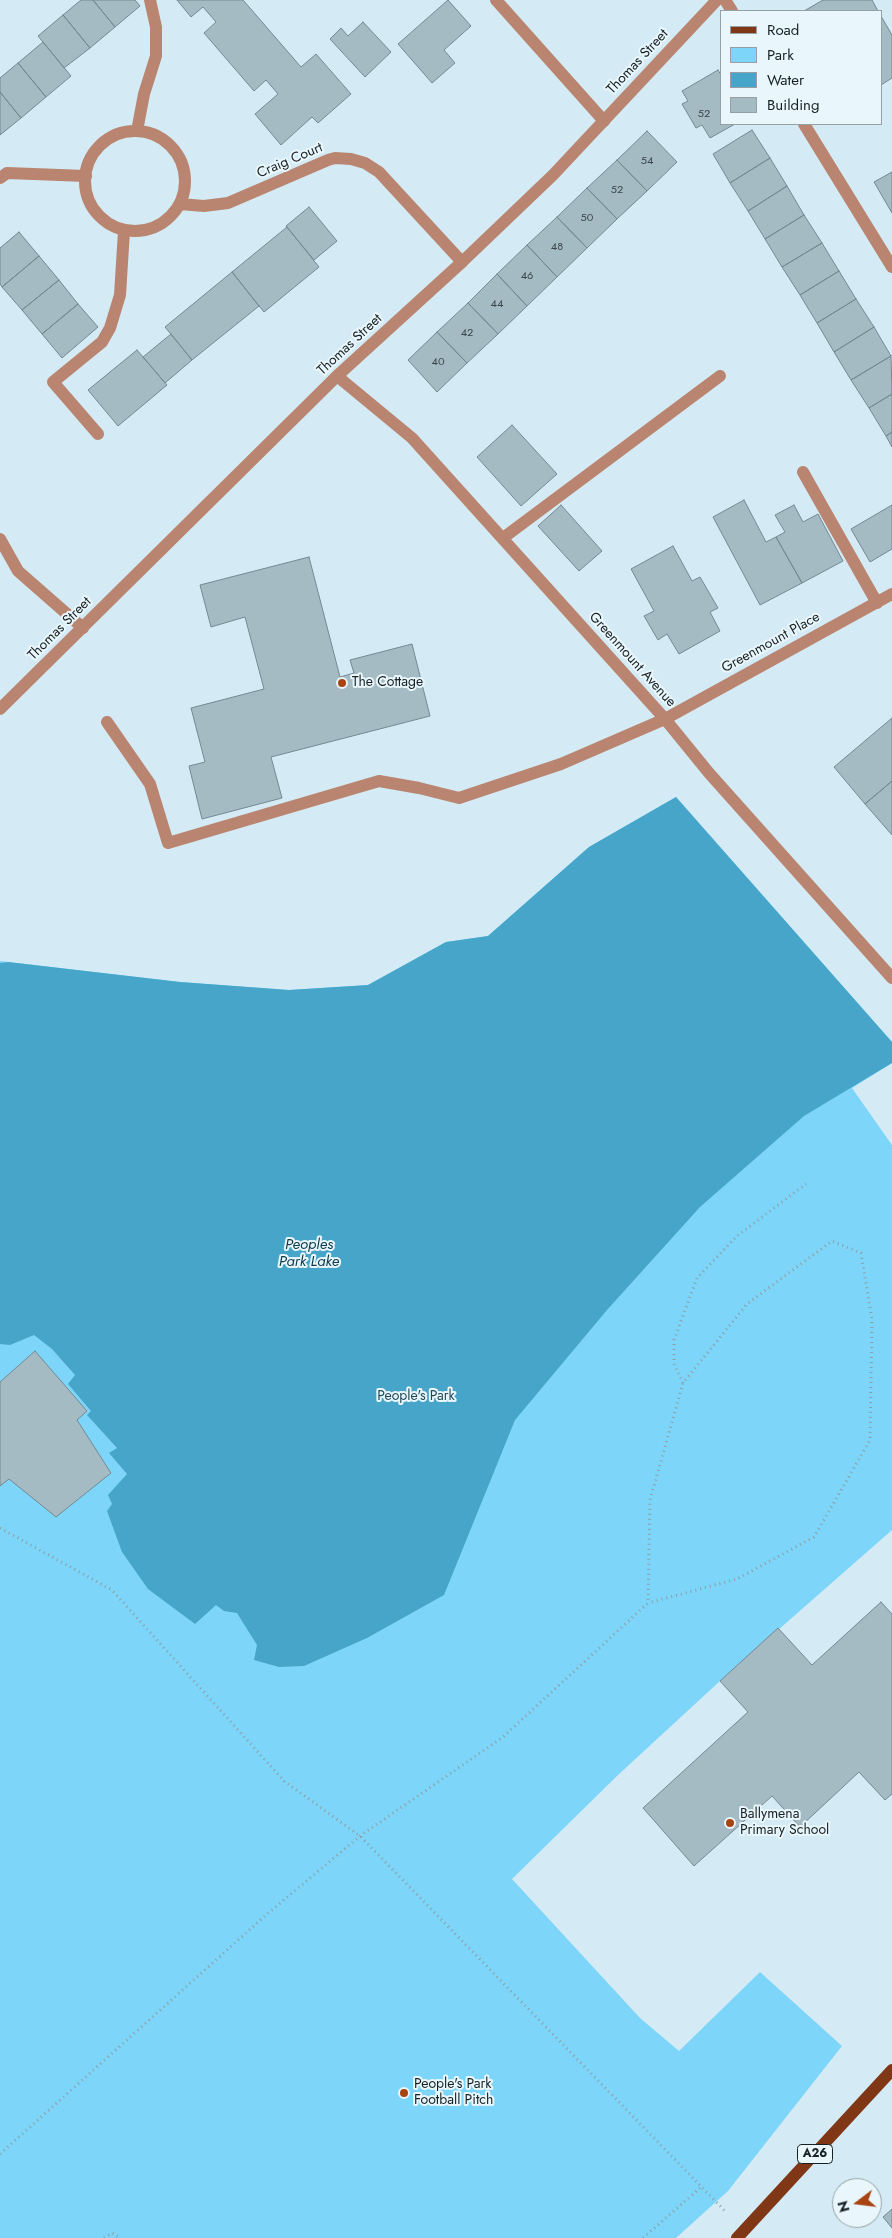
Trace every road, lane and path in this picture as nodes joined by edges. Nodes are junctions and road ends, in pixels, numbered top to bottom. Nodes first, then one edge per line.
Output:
1 (150, 0) edge
2 (496, 0) edge
3 (718, 0) edge
4 (604, 121) junction
5 (805, 125) edge
6 (137, 131) junction
7 (86, 176) junction
8 (0, 178) edge
9 (180, 204) junction
10 (124, 231) junction
11 (462, 262) junction
12 (892, 267) edge
13 (337, 376) junction
14 (720, 376) dead end
15 (98, 434) dead end
16 (803, 472) dead end
17 (0, 538) edge
18 (503, 538) junction
19 (892, 594) edge
20 (877, 602) junction
21 (83, 628) junction
22 (0, 709) edge
23 (665, 719) junction
24 (107, 722) dead end
25 (892, 978) edge
26 (806, 1184) dead end
27 (683, 1383) junction
28 (0, 1528) edge
29 (648, 1603) junction
30 (360, 1836) junction
31 (892, 2070) edge
32 (0, 2154) edge
33 (700, 2188) junction
34 (741, 2234) edge
35 (104, 2238) edge
36 (120, 2238) edge
37 (643, 2238) edge

1 - 6 street
2 - 4 street
3 - 4 street, Thomas Street
4 - 11 street, Thomas Street
5 - 12 street
6 - 7 street
6 - 9 street
7 - 8 street
7 - 10 street
9 - 10 street
9 - 11 street, Craig Court
10 - 15 street
11 - 13 street, Thomas Street
13 - 18 street, Greenmount Avenue
13 - 21 street, Thomas Street
14 - 18 street
16 - 20 street
17 - 21 street
18 - 23 street, Greenmount Avenue
19 - 20 street, Greenmount Place
20 - 23 street, Greenmount Place
21 - 22 street, Thomas Street
23 - 24 street, Greenmount Place
23 - 25 street, Greenmount Avenue
26 - 27 path
27 - 29 path
27 - 29 path
28 - 30 path
29 - 30 path
30 - 32 path
30 - 33 path
31 - 34 main road, A26
33 - 34 path
33 - 37 path
35 - 36 path

